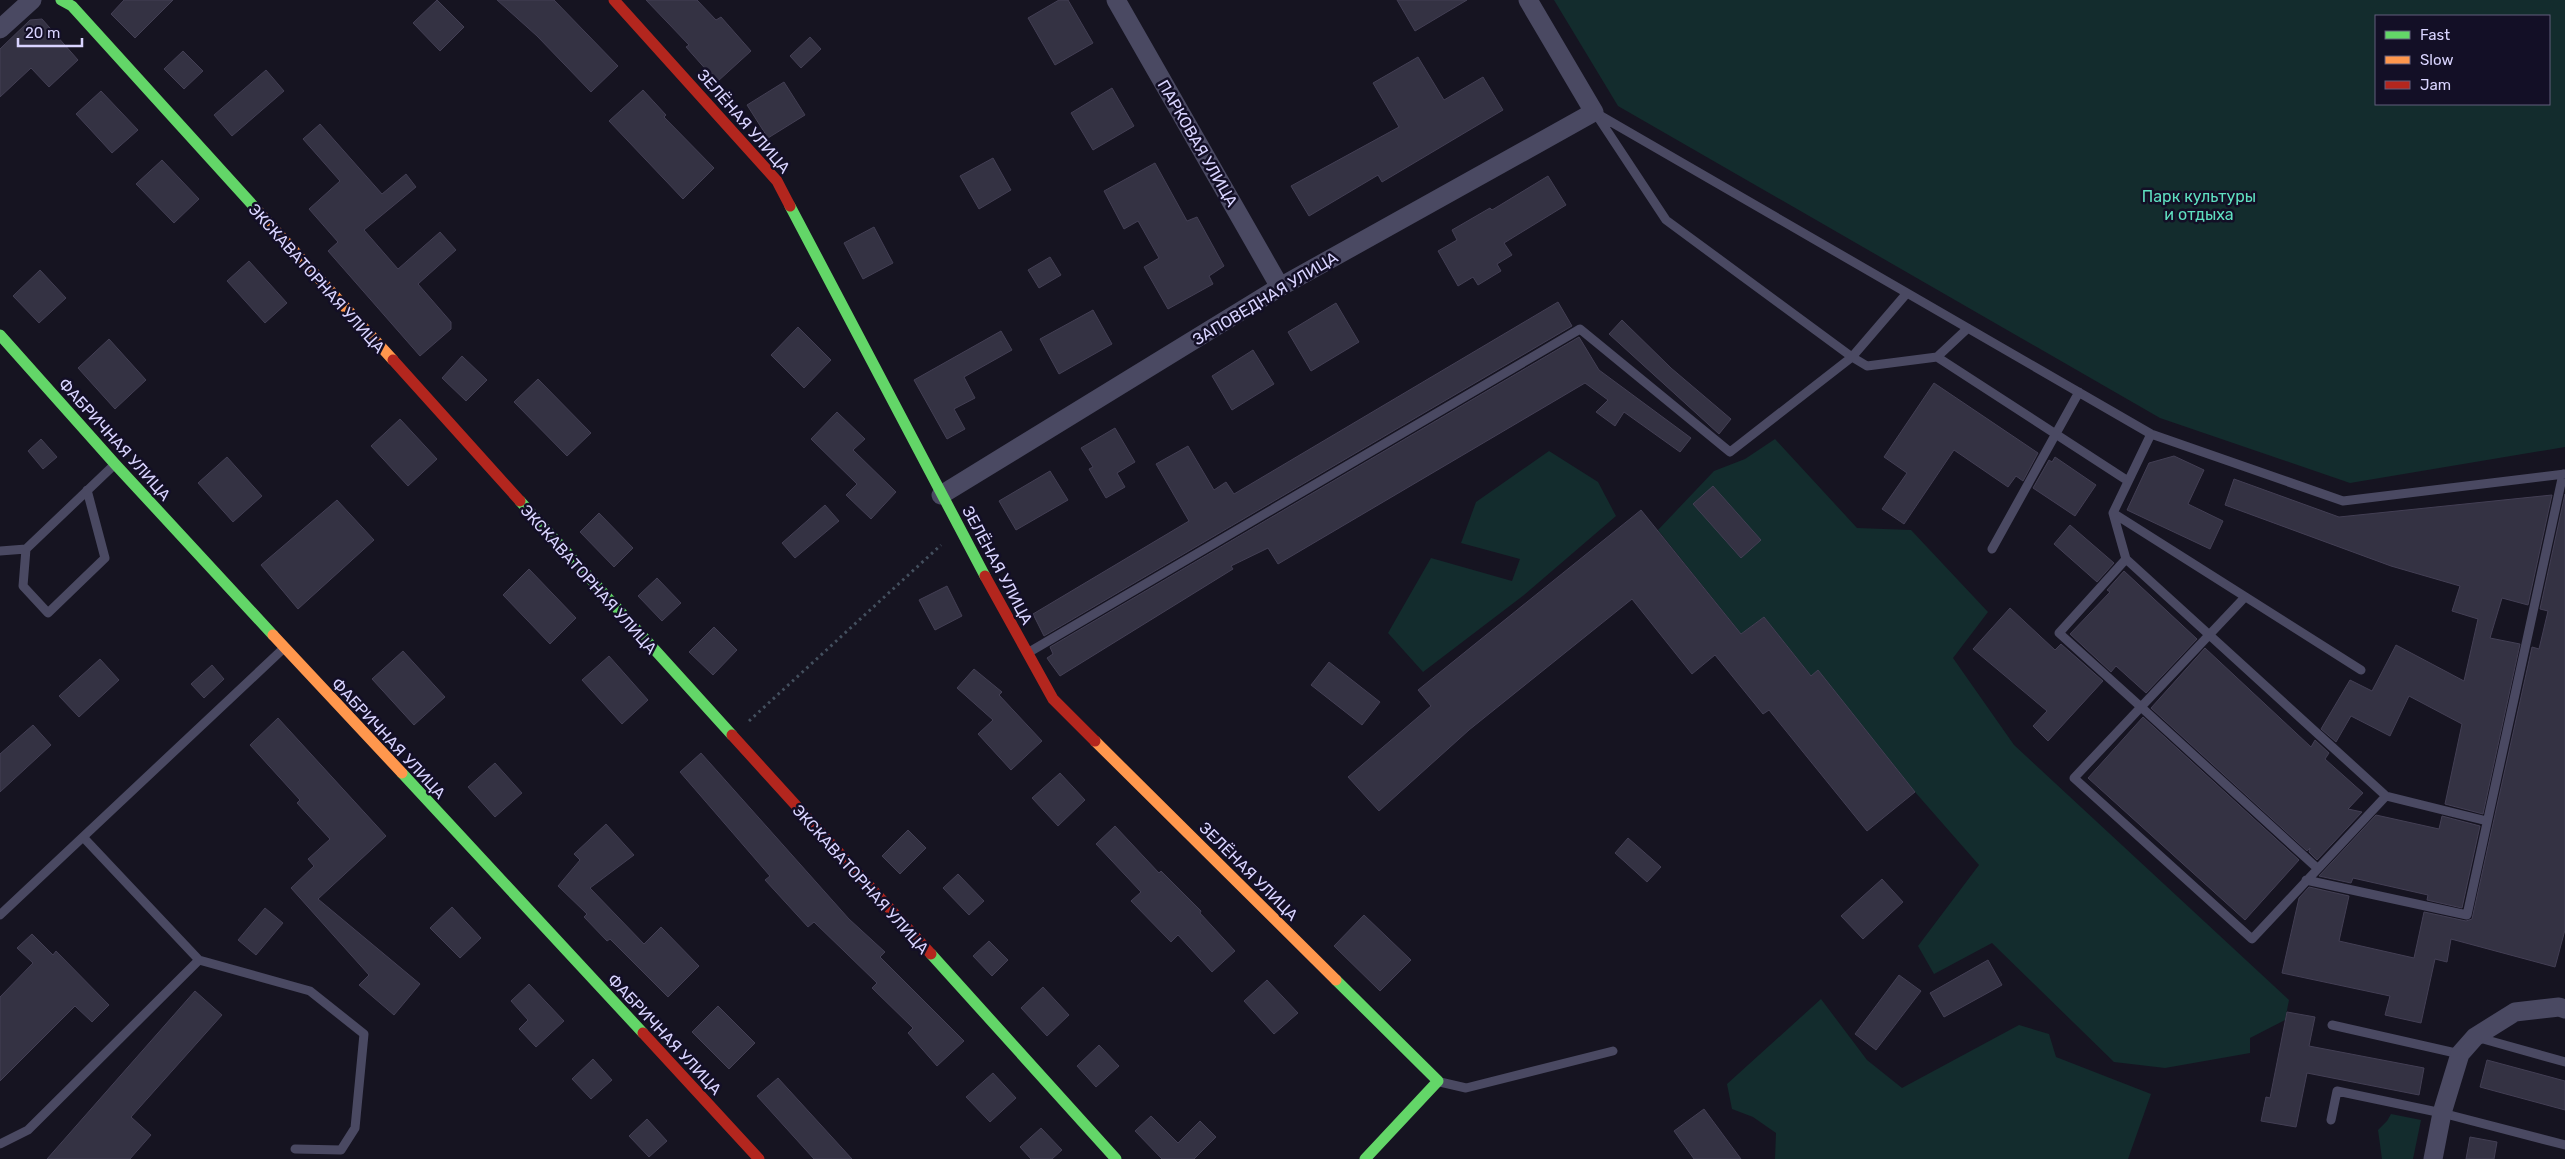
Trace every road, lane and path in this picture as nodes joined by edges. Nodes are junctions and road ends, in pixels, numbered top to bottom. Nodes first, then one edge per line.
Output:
1 (32, 0) edge
2 (61, 0) edge
3 (614, 0) edge
4 (1116, 0) edge
5 (1528, 0) edge
6 (0, 29) edge
7 (1594, 112) junction
8 (1280, 286) junction
9 (1907, 293) junction
10 (1968, 328) junction
11 (0, 335) edge
12 (1852, 357) junction
13 (1937, 357) junction
14 (2079, 392) junction
15 (2055, 434) junction
16 (2151, 434) junction
17 (115, 464) junction
18 (2564, 474) edge
19 (2128, 481) junction
20 (87, 490) junction
21 (941, 495) junction
22 (2113, 513) junction
23 (960, 528) junction
24 (26, 549) junction
25 (1992, 549) dead end
26 (0, 550) edge
27 (2126, 559) junction
28 (2245, 597) junction
29 (2210, 635) junction
30 (284, 648) junction
31 (1026, 654) junction
32 (2361, 670) dead end
33 (2141, 707) junction
34 (732, 737) junction
35 (2386, 796) junction
36 (2487, 821) junction
37 (83, 838) junction
38 (2317, 868) junction
39 (2306, 880) junction
40 (0, 916) edge
41 (199, 960) junction
42 (2565, 1009) edge
43 (2332, 1025) dead end
44 (2475, 1037) junction
45 (1613, 1051) dead end
46 (2460, 1054) junction
47 (2565, 1062) edge
48 (1438, 1081) junction
49 (2442, 1112) junction
50 (2331, 1120) dead end
51 (0, 1144) edge
52 (2565, 1145) edge
53 (295, 1149) dead end
54 (758, 1159) edge
55 (1116, 1159) edge
56 (1365, 1159) edge
57 (2433, 1159) edge

1 - 6 street
2 - 34 street, ЭКСКАВАТОРНАЯ УЛИЦА
3 - 21 street, ЗЕЛЁНАЯ УЛИЦА
4 - 8 street, ПАРКОВАЯ УЛИЦА
5 - 7 street
7 - 8 street, ЗАПОВЕДНАЯ УЛИЦА
7 - 9 lane
7 - 12 lane
8 - 21 street, ЗАПОВЕДНАЯ УЛИЦА
9 - 10 lane
9 - 12 lane
10 - 13 lane
10 - 14 lane
11 - 17 street, ФАБРИЧНАЯ УЛИЦА
12 - 13 lane
12 - 31 lane
13 - 15 lane
14 - 15 lane
14 - 16 lane
15 - 19 lane
15 - 25 lane
16 - 18 lane
16 - 19 lane
17 - 20 lane
17 - 30 street, ФАБРИЧНАЯ УЛИЦА
18 - 36 lane
19 - 22 lane
20 - 24 lane
20 - 24 lane
21 - 23 street, ЗЕЛЁНАЯ УЛИЦА
22 - 27 lane
22 - 28 lane
23 - 31 street, ЗЕЛЁНАЯ УЛИЦА
23 - 34 path
24 - 26 lane
27 - 29 lane
27 - 33 lane
28 - 29 lane
28 - 32 lane
29 - 33 lane
29 - 35 lane
30 - 37 lane
30 - 54 street, ФАБРИЧНАЯ УЛИЦА
31 - 48 street, ЗЕЛЁНАЯ УЛИЦА
33 - 38 lane
33 - 39 lane
34 - 55 street, ЭКСКАВАТОРНАЯ УЛИЦА
35 - 36 lane
35 - 38 lane
36 - 39 lane
37 - 40 lane
37 - 41 lane
38 - 39 lane
41 - 51 lane
41 - 53 lane
42 - 44 street
43 - 46 lane
44 - 46 street
44 - 47 lane
45 - 48 lane
46 - 49 street
48 - 56 street
49 - 50 lane
49 - 52 lane
49 - 57 street

